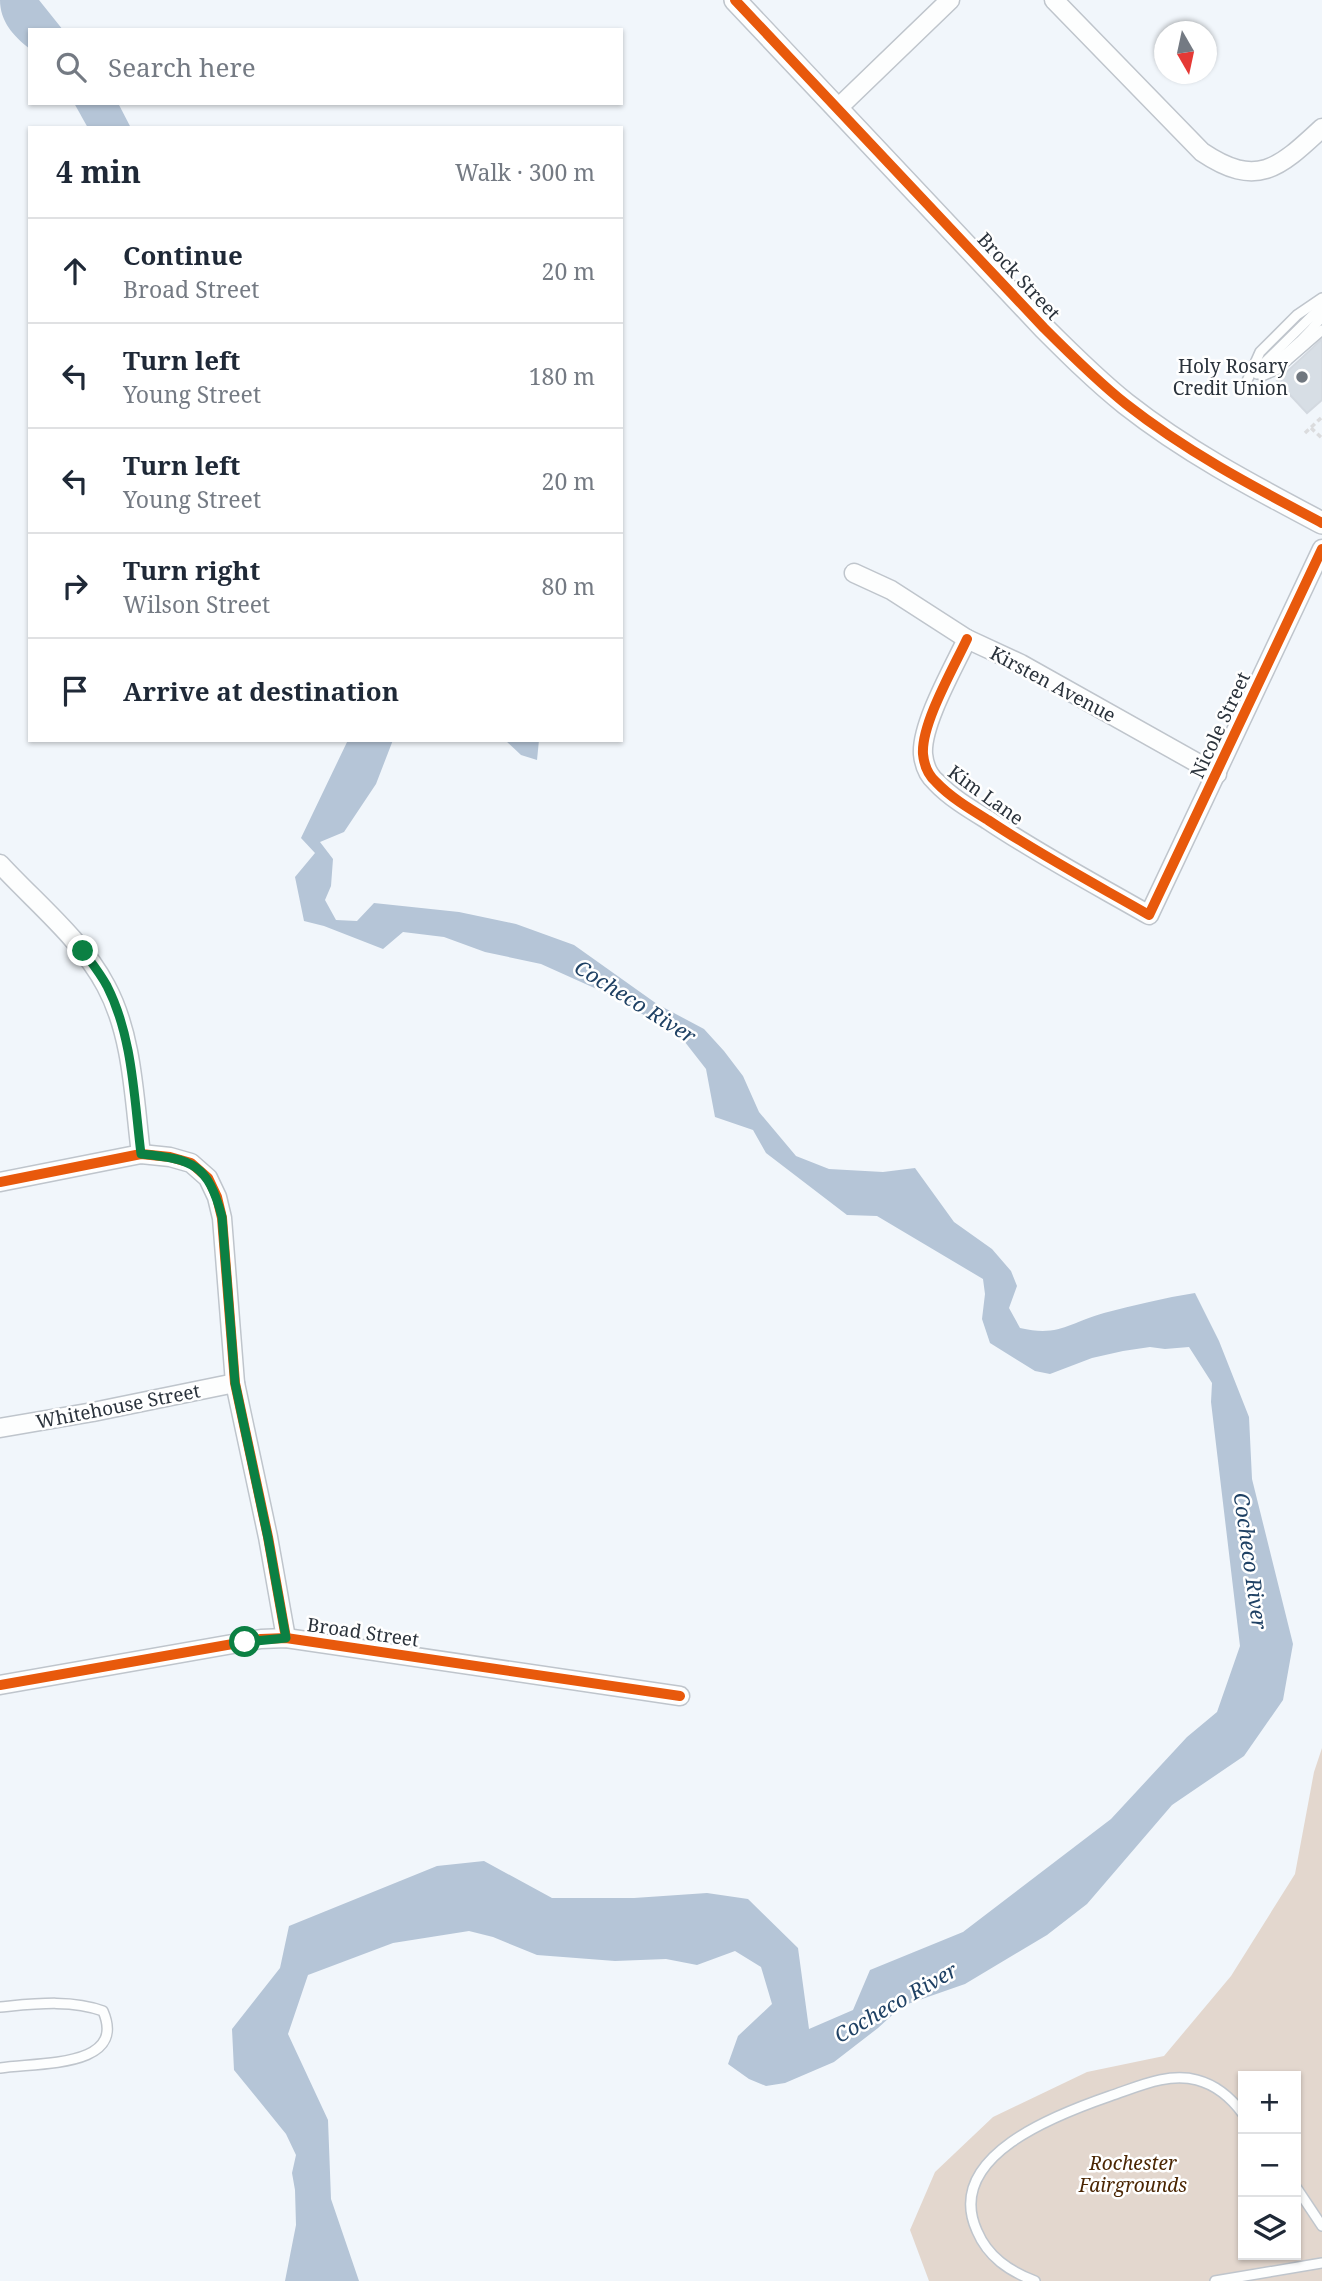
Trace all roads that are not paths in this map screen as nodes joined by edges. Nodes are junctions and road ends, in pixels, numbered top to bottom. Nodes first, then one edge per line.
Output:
1 (735, 0) edge
2 (950, 0) edge
3 (1054, 0) edge
4 (838, 108) junction
5 (1322, 128) edge
6 (1322, 298) edge
7 (1322, 306) edge
8 (1322, 316) edge
9 (1322, 330) edge
10 (1247, 381) junction
11 (1322, 523) edge
12 (1322, 549) edge
13 (854, 573) dead end
14 (967, 639) junction
15 (1217, 774) junction
16 (0, 864) edge
17 (1149, 915) joint
18 (141, 1154) junction
19 (0, 1182) edge
20 (235, 1383) junction
21 (0, 1428) edge
22 (286, 1638) junction
23 (0, 1685) edge
24 (680, 1696) dead end
25 (0, 2007) edge
26 (0, 2068) edge
27 (1238, 2108) edge
28 (1301, 2194) edge
29 (1322, 2226) edge
30 (1322, 2263) edge
31 (1035, 2281) edge
32 (1215, 2281) edge

1 - 4 street, Brock Street
2 - 4 street
3 - 5 street
4 - 11 street, Brock Street
6 - 10 lane
7 - 10 lane
8 - 10 lane
9 - 10 lane
12 - 15 street, Nicole Street
13 - 14 street, Kirsten Avenue
14 - 15 street, Kirsten Avenue
14 - 17 street, Kim Lane
15 - 17 street, Nicole Street
16 - 18 street
18 - 19 street
18 - 20 street
20 - 21 street, Whitehouse Street
20 - 22 street
22 - 23 street, Broad Street
22 - 24 street, Broad Street
25 - 26 lane
27 - 31 lane
28 - 29 lane
30 - 32 lane

